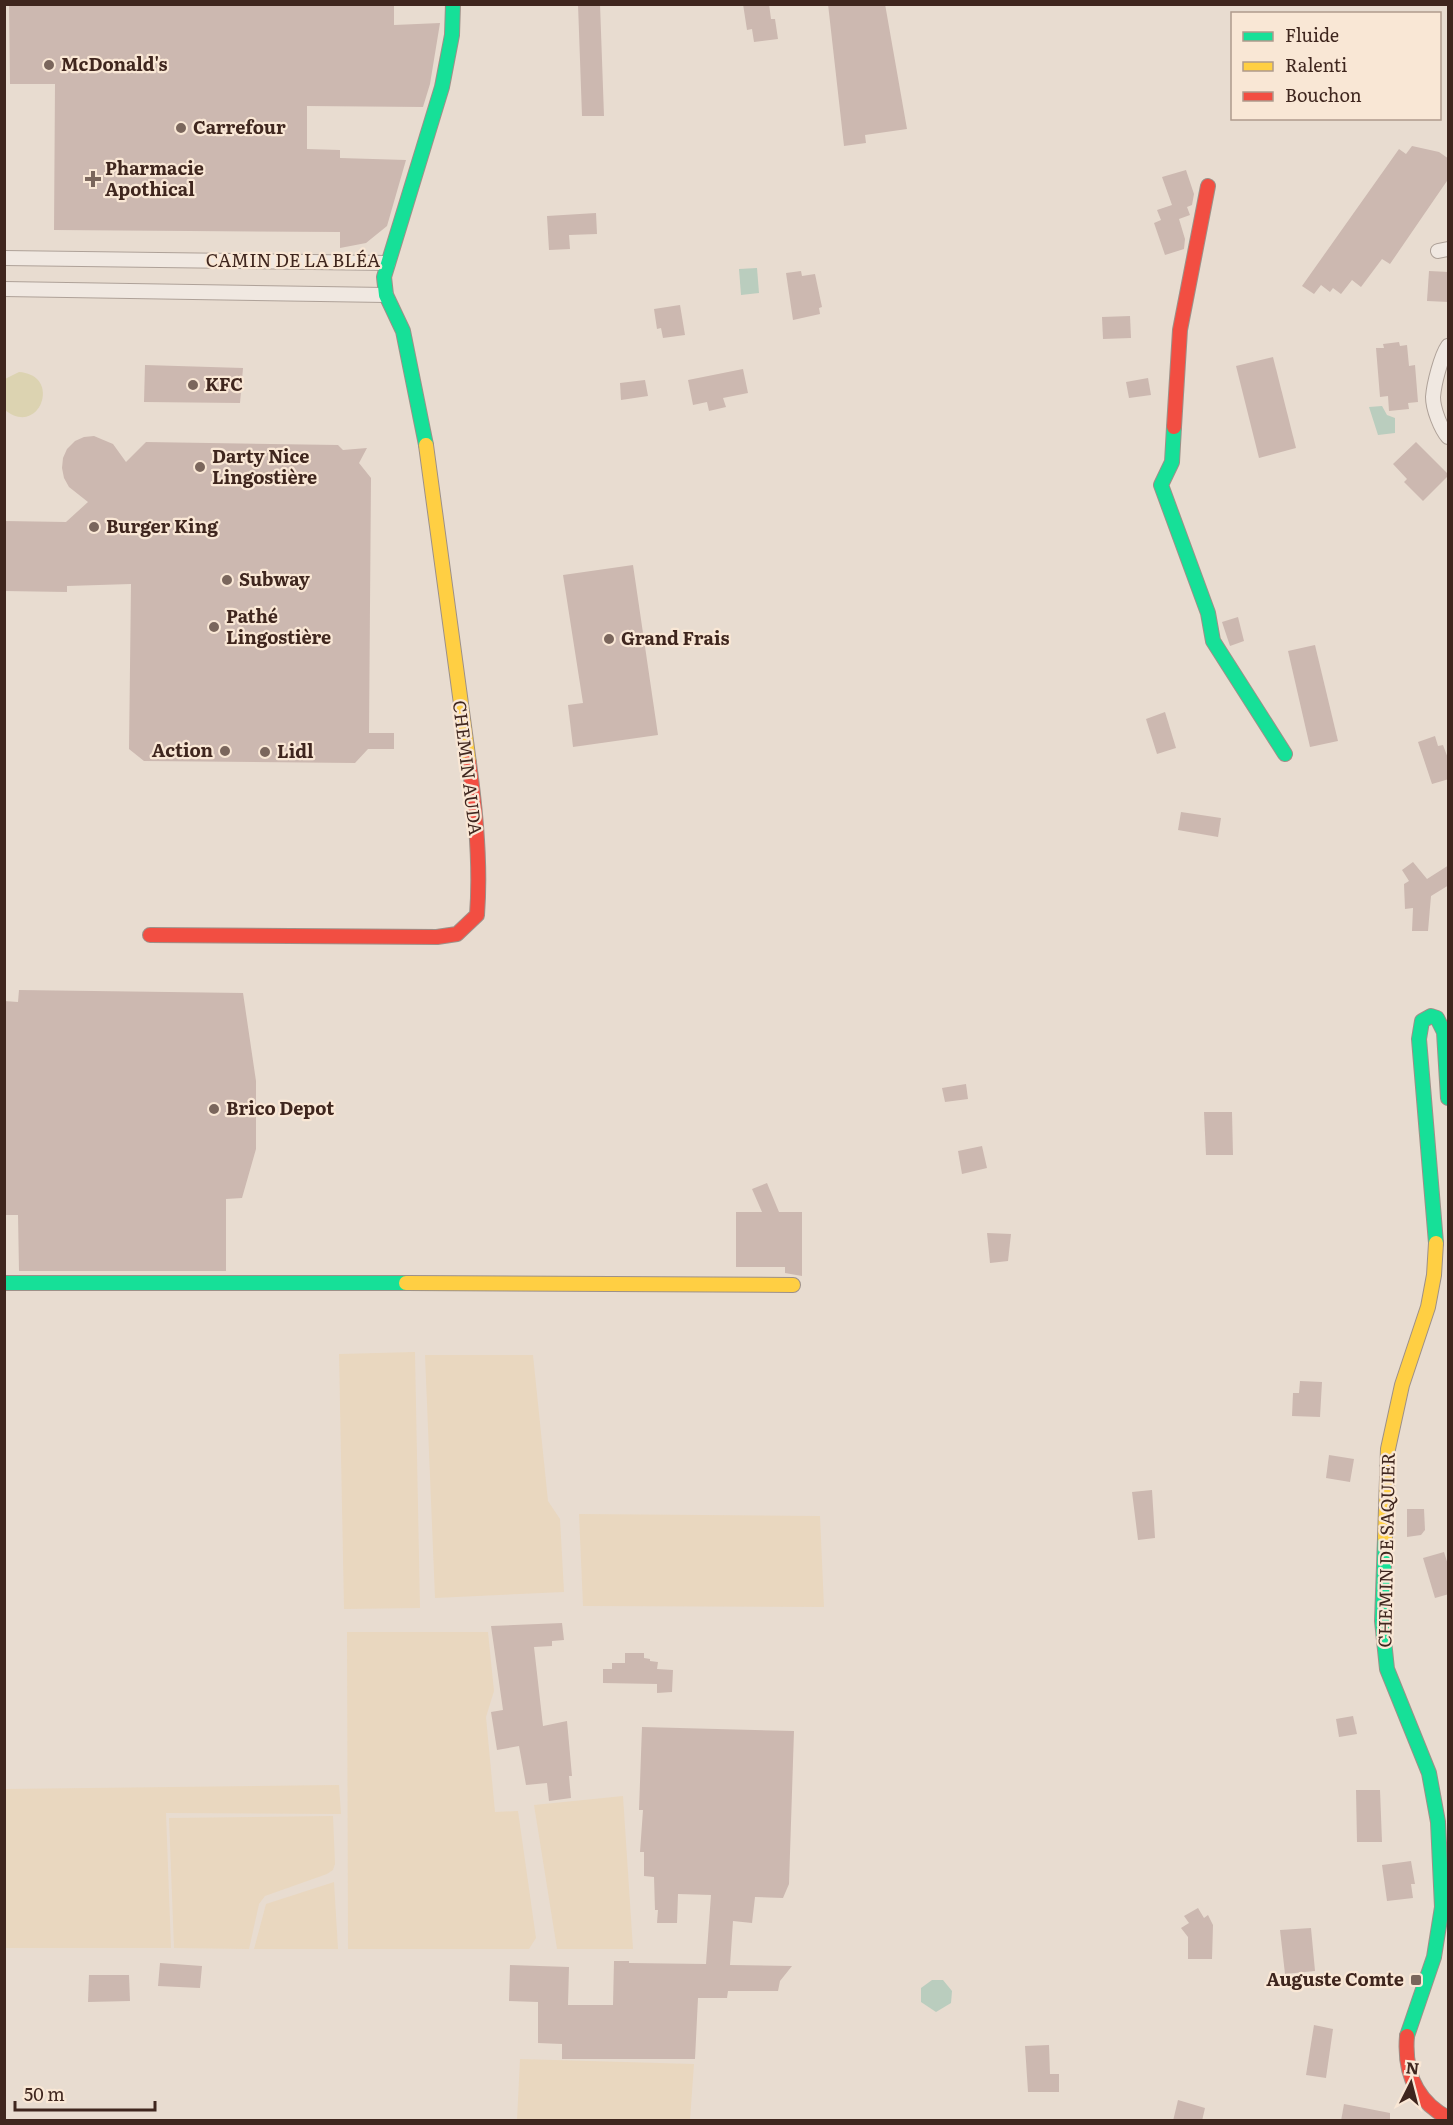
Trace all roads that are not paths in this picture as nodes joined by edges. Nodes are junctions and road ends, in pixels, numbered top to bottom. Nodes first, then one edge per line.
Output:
1 (453, 4) edge
2 (1208, 186) dead end
3 (4, 258) edge
4 (388, 263) junction
5 (4, 290) edge
6 (386, 295) junction
7 (1449, 346) edge
8 (1449, 437) edge
9 (1285, 754) dead end
10 (150, 935) dead end
11 (1449, 1098) edge
12 (4, 1283) edge
13 (793, 1285) dead end
14 (1449, 2118) edge

1 - 4 street, CAMIN DE LA BLÉA
2 - 9 street
3 - 4 street, CAMIN DE LA BLÉA
4 - 6 street
5 - 6 street, CAMIN DE LA BLÉA
6 - 10 street, CHEMIN AUDA
7 - 8 street
11 - 14 street, CHEMIN DE SAQUIER
12 - 13 street

